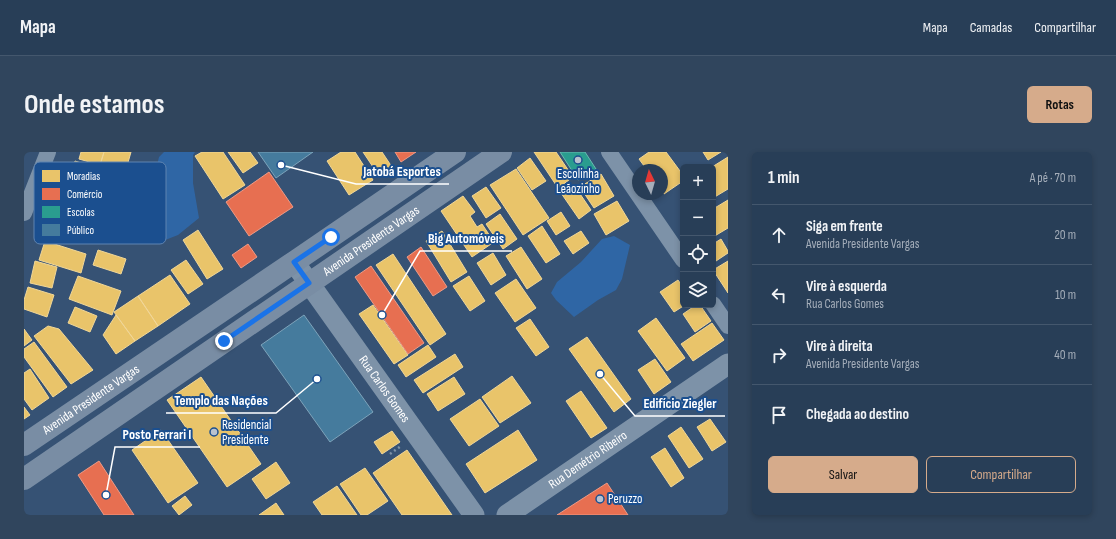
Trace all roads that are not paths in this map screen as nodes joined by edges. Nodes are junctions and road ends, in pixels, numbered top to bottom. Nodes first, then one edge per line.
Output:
1 (48, 152) edge
2 (455, 152) edge
3 (501, 152) edge
4 (609, 152) edge
5 (44, 162) edge
6 (34, 188) edge
7 (24, 213) edge
8 (680, 256) edge
9 (294, 262) junction
10 (309, 283) junction
11 (716, 308) edge
12 (728, 326) edge
13 (728, 364) edge
14 (24, 445) edge
15 (24, 479) edge
16 (474, 515) edge
17 (507, 515) edge

1 - 5 street
2 - 9 main road, Avenida Presidente Vargas
3 - 10 main road, Avenida Presidente Vargas
4 - 8 street
6 - 7 street
9 - 10 street, Rua Carlos Gomes
9 - 14 main road, Avenida Presidente Vargas
10 - 15 main road, Avenida Presidente Vargas
10 - 16 street, Rua Carlos Gomes
11 - 12 street
13 - 17 street, Rua Demétrio Ribeiro

